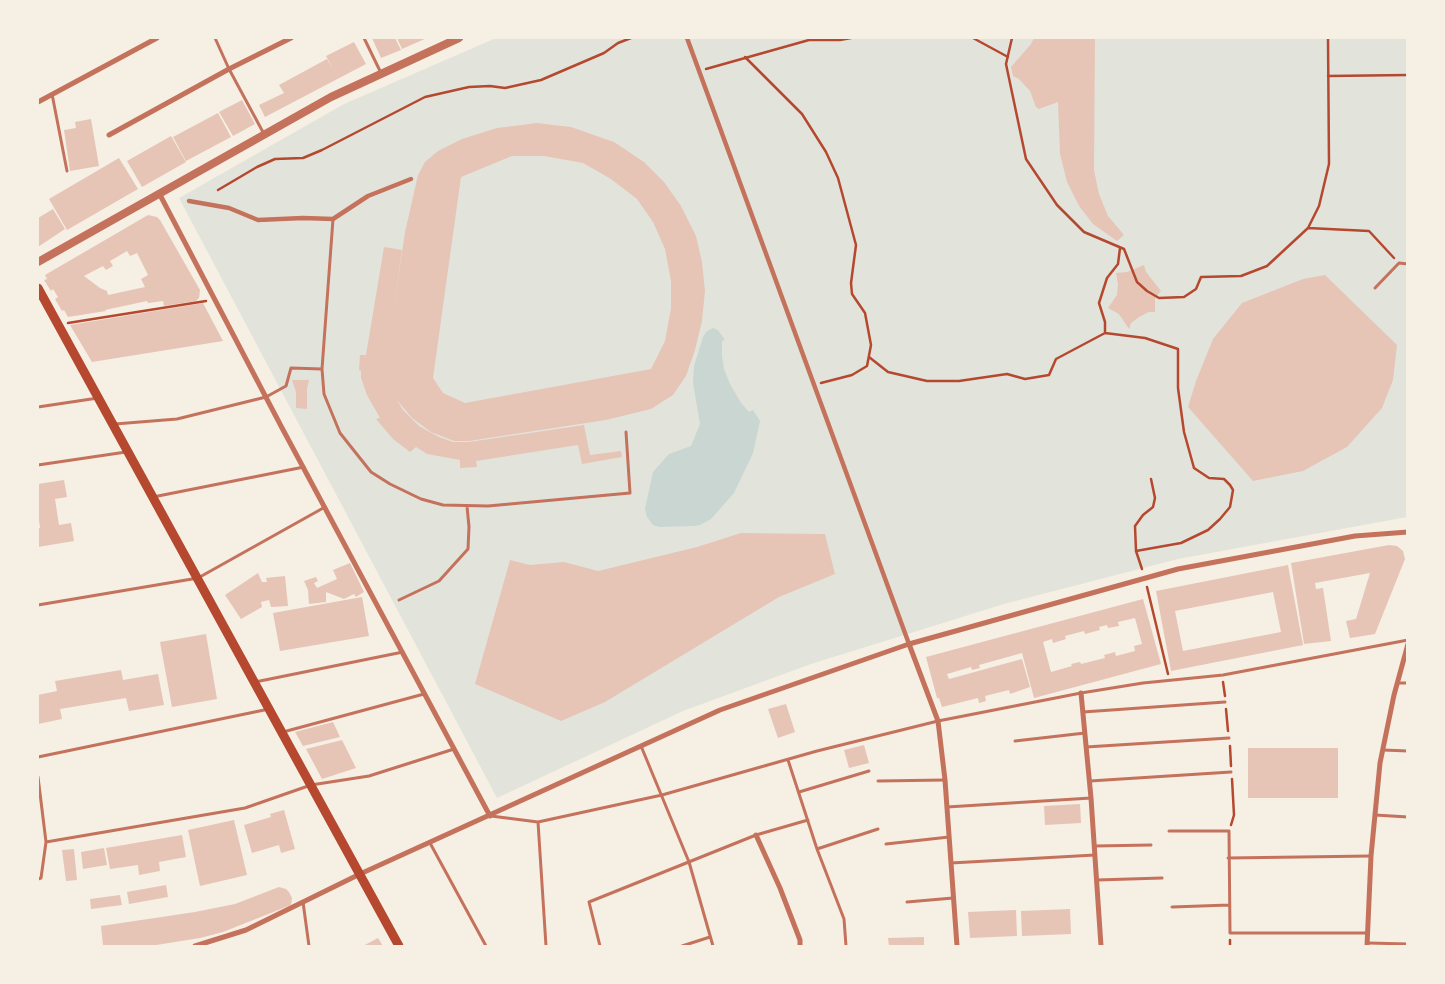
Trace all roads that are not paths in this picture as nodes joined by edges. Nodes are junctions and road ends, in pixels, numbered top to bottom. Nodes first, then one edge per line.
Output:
1 (157, 38) edge
2 (215, 38) edge
3 (291, 38) edge
4 (364, 38) edge
5 (459, 38) edge
6 (687, 38) edge
7 (229, 69) junction
8 (381, 74) junction
9 (52, 94) junction
10 (38, 102) edge
11 (264, 134) junction
12 (109, 135) dead end
13 (67, 171) dead end
14 (411, 180) dead end
15 (159, 193) junction
16 (189, 200) dead end
17 (333, 219) junction
18 (38, 262) edge
19 (1408, 264) edge
20 (38, 288) edge
21 (1375, 288) dead end
22 (42, 304) edge
23 (322, 369) junction
24 (266, 397) junction
25 (98, 398) junction
26 (38, 407) edge
27 (112, 424) junction
28 (626, 432) dead end
29 (128, 451) junction
30 (38, 465) edge
31 (304, 467) junction
32 (153, 497) junction
33 (467, 506) junction
34 (325, 507) junction
35 (1408, 532) edge
36 (198, 578) junction
37 (399, 600) dead end
38 (38, 605) edge
39 (1408, 640) edge
40 (909, 644) junction
41 (1408, 644) edge
42 (404, 652) junction
43 (255, 682) junction
44 (1397, 683) junction
45 (1408, 683) edge
46 (1081, 692) junction
47 (426, 693) junction
48 (1225, 702) road end
49 (269, 709) junction
50 (1083, 712) junction
51 (938, 721) junction
52 (282, 732) junction
53 (1084, 733) junction
54 (1229, 738) road end
55 (1015, 742) dead end
56 (641, 746) junction
57 (1086, 747) junction
58 (455, 749) junction
59 (1382, 750) junction
60 (1408, 751) edge
61 (38, 757) edge
62 (788, 760) junction
63 (868, 771) dead end
64 (1231, 772) road end
65 (38, 777) edge
66 (945, 780) junction
67 (878, 781) dead end
68 (1089, 781) junction
69 (311, 785) junction
70 (799, 792) junction
71 (662, 795) junction
72 (1091, 798) junction
73 (947, 807) junction
74 (1374, 815) junction
75 (490, 816) junction
76 (1408, 817) edge
77 (808, 820) junction
78 (538, 822) junction
79 (878, 829) dead end
80 (1168, 832) dead end
81 (756, 834) junction
82 (949, 837) junction
83 (46, 842) junction
84 (430, 843) junction
85 (886, 844) dead end
86 (1151, 845) dead end
87 (1095, 846) junction
88 (817, 849) junction
89 (1095, 855) junction
90 (1371, 856) junction
91 (1228, 858) junction
92 (689, 862) junction
93 (951, 864) junction
94 (360, 874) junction
95 (1162, 878) dead end
96 (38, 879) edge
97 (1097, 880) junction
98 (953, 898) junction
99 (303, 902) junction
100 (907, 902) dead end
101 (1229, 905) junction
102 (1172, 907) dead end
103 (1367, 933) junction
104 (710, 937) junction
105 (1408, 944) edge
106 (1367, 945) edge
107 (195, 946) edge
108 (309, 946) edge
109 (400, 946) edge
110 (486, 946) edge
111 (546, 946) edge
112 (600, 946) edge
113 (682, 946) edge
114 (713, 946) edge
115 (800, 946) edge
116 (846, 946) edge
117 (957, 946) edge
118 (1101, 946) edge

1 - 9 street
2 - 7 lane
3 - 7 street
4 - 8 lane
5 - 8 street
6 - 40 street
7 - 11 lane
7 - 12 street
8 - 11 street
9 - 10 street
9 - 13 lane
11 - 15 street
14 - 17 street
15 - 18 street
15 - 24 street
16 - 17 street
17 - 23 lane
19 - 21 lane
20 - 22 main road
22 - 25 main road
23 - 24 lane
23 - 33 lane
24 - 27 lane
24 - 31 street
25 - 26 lane
25 - 27 main road
27 - 29 main road
28 - 33 lane
29 - 30 lane
29 - 32 main road
31 - 32 lane
31 - 34 street
32 - 36 main road
33 - 37 lane
34 - 36 lane
34 - 42 street
35 - 40 street
36 - 38 lane
36 - 43 main road
39 - 46 lane
40 - 51 street
40 - 56 street
41 - 44 street
42 - 43 lane
42 - 47 street
43 - 49 main road
44 - 45 lane
44 - 59 street
46 - 50 street
46 - 51 lane
47 - 52 lane
47 - 58 street
48 - 50 lane
49 - 52 main road
49 - 61 lane
50 - 53 street
51 - 62 lane
51 - 66 street
52 - 69 main road
53 - 55 lane
53 - 57 street
54 - 57 lane
56 - 71 lane
56 - 75 street
57 - 68 street
58 - 69 lane
58 - 75 street
59 - 60 lane
59 - 74 street
62 - 70 lane
62 - 71 lane
63 - 70 lane
64 - 68 lane
65 - 83 lane
66 - 67 lane
66 - 73 street
68 - 72 street
69 - 83 lane
69 - 94 main road
70 - 77 lane
71 - 78 lane
71 - 92 lane
72 - 73 lane
72 - 87 street
73 - 82 street
74 - 76 lane
74 - 90 street
75 - 78 lane
75 - 84 street
77 - 81 lane
77 - 88 lane
78 - 111 lane
79 - 88 lane
80 - 91 lane
81 - 92 lane
81 - 115 street
82 - 85 lane
82 - 93 street
83 - 96 lane
84 - 94 street
84 - 110 lane
86 - 87 lane
87 - 89 street
88 - 116 lane
89 - 93 lane
89 - 97 street
90 - 91 lane
90 - 103 street
91 - 101 lane
92 - 104 lane
92 - 112 lane
93 - 98 street
94 - 99 street
94 - 109 main road
95 - 97 lane
97 - 118 street
98 - 100 lane
98 - 117 street
99 - 107 street
99 - 108 lane
101 - 102 lane
101 - 103 lane
103 - 106 street
104 - 113 lane
104 - 114 lane
105 - 106 lane

